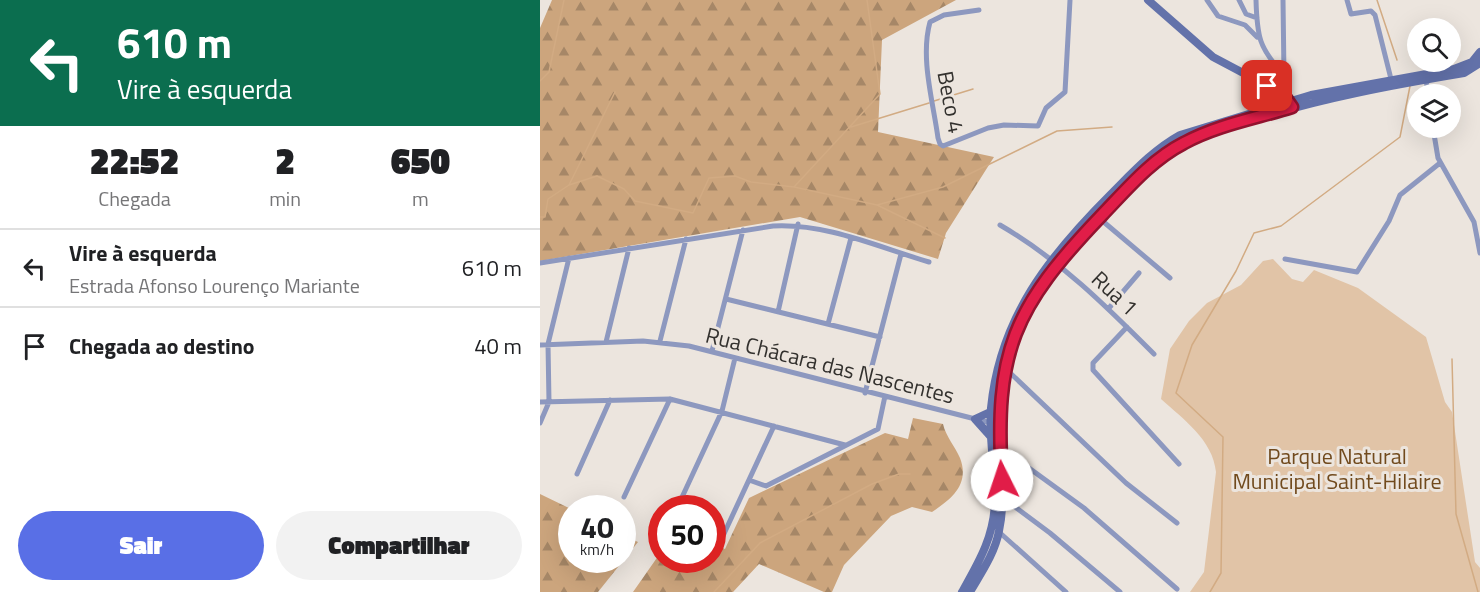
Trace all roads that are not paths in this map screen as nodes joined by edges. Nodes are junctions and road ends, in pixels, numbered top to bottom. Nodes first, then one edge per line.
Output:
1 (1070, 0) edge
2 (1148, 0) edge
3 (1207, 0) edge
4 (1239, 0) edge
5 (1256, 0) edge
6 (1283, 0) edge
7 (1347, 0) edge
8 (979, 10) dead end
9 (1257, 18) junction
10 (1257, 37) junction
11 (1480, 52) edge
12 (1477, 64) edge
13 (1284, 75) junction
14 (1391, 79) junction
15 (1403, 79) junction
16 (1426, 79) junction
17 (1427, 84) edge
18 (1288, 101) junction
19 (1435, 138) edge
20 (1440, 163) junction
21 (1099, 218) junction
22 (798, 224) junction
23 (1000, 225) dead end
24 (743, 230) junction
25 (851, 238) junction
26 (686, 239) junction
27 (629, 248) junction
28 (1480, 253) edge
29 (900, 254) junction
30 (569, 258) junction
31 (1285, 259) dead end
32 (1055, 261) junction
33 (928, 262) dead end
34 (540, 263) edge
35 (1139, 273) dead end
36 (1170, 278) dead end
37 (726, 298) junction
38 (1109, 308) junction
39 (778, 312) junction
40 (828, 324) junction
41 (1127, 327) junction
42 (880, 337) junction
43 (660, 341) junction
44 (606, 342) junction
45 (548, 344) junction
46 (540, 345) edge
47 (712, 351) junction
48 (1154, 354) dead end
49 (735, 358) junction
50 (1005, 368) junction
51 (865, 393) junction
52 (885, 396) junction
53 (669, 399) junction
54 (610, 400) junction
55 (540, 402) edge
56 (549, 402) junction
57 (722, 411) junction
58 (990, 411) junction
59 (975, 419) junction
60 (540, 423) edge
61 (991, 423) junction
62 (774, 426) junction
63 (992, 438) junction
64 (845, 445) junction
65 (1000, 447) junction
66 (1179, 464) dead end
67 (577, 474) dead end
68 (749, 480) junction
69 (1002, 480) junction
70 (625, 495) edge
71 (683, 495) edge
72 (1003, 498) junction
73 (1177, 523) dead end
74 (726, 529) edge
75 (999, 532) junction
76 (978, 570) junction
77 (1177, 589) dead end
78 (962, 592) edge
79 (970, 592) edge
80 (1066, 592) edge
81 (1120, 592) edge

1 - 8 street, Beco 4
2 - 18 main road
3 - 10 street
4 - 9 street
5 - 9 street
6 - 13 street
7 - 14 street
9 - 10 street
10 - 13 street
11 - 12 main road
12 - 15 main road
12 - 16 main road
13 - 18 street
14 - 15 main road
14 - 18 main road
15 - 16 main road
15 - 18 main road
16 - 17 street
18 - 21 main road
18 - 32 main road
19 - 20 street
20 - 28 street
20 - 31 street
21 - 32 main road
21 - 36 street
22 - 24 street
22 - 25 street
22 - 39 street
23 - 32 street, Rua 1
24 - 26 street
24 - 37 street
25 - 29 street
25 - 40 street
26 - 27 street
26 - 43 street
27 - 30 street
27 - 44 street
29 - 33 street
29 - 42 street
30 - 34 street
30 - 45 street
32 - 38 street, Rua 1
32 - 50 main road
32 - 58 main road
35 - 38 street
37 - 39 street
37 - 47 street
38 - 41 street, Rua 1
39 - 40 street
40 - 42 street
41 - 48 street, Rua 1
41 - 66 street
42 - 51 street
43 - 44 street, Rua Chácara das Nascentes
43 - 47 street, Rua Chácara das Nascentes
44 - 45 street, Rua Chácara das Nascentes
45 - 46 street, Rua Chácara das Nascentes
45 - 56 street
47 - 49 street, Rua Chácara das Nascentes
49 - 51 street, Rua Chácara das Nascentes
49 - 57 street
50 - 61 main road
50 - 65 main road
50 - 73 street
51 - 52 street, Rua Chácara das Nascentes
52 - 59 street, Rua Chácara das Nascentes
52 - 64 street
53 - 54 street
53 - 57 street
53 - 70 street
54 - 56 street
54 - 67 street
55 - 56 street
56 - 60 street
57 - 62 street
57 - 71 street
58 - 59 main road
58 - 61 main road
59 - 61 street, Rua Chácara das Nascentes
59 - 63 main road
61 - 63 main road
61 - 69 main road
62 - 64 street
62 - 68 street
63 - 76 main road
64 - 68 street
65 - 69 main road
65 - 77 street
68 - 74 street
69 - 72 main road
72 - 75 main road
72 - 81 street
75 - 76 main road
75 - 80 street
76 - 78 main road
76 - 79 main road

